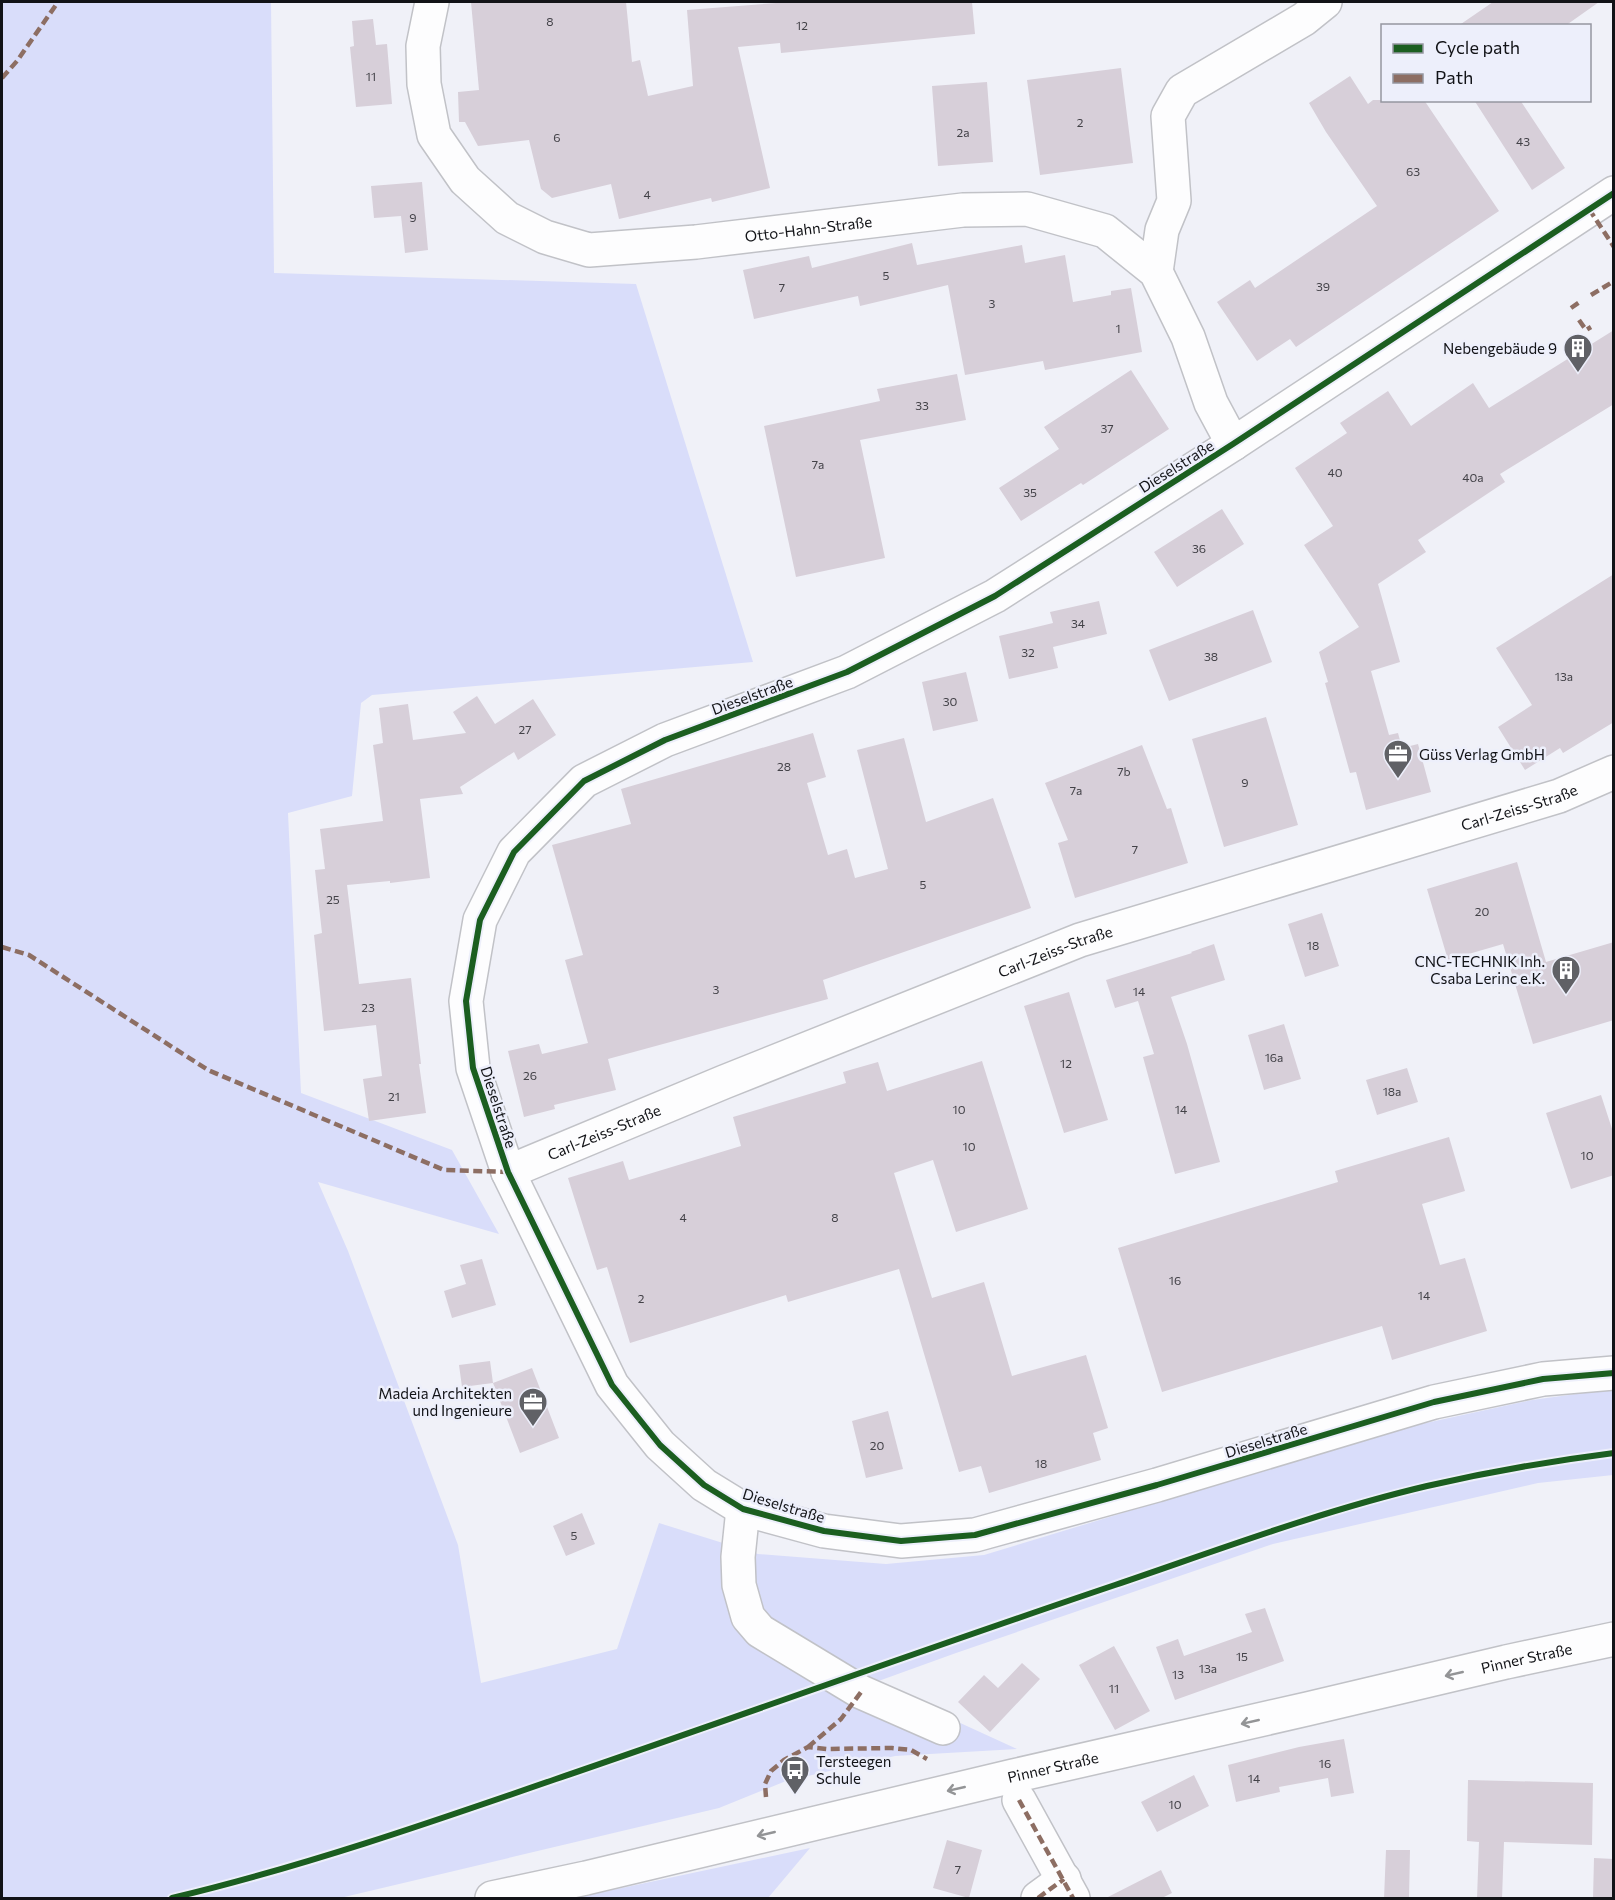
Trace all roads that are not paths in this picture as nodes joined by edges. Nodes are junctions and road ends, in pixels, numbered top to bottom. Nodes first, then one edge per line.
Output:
1 (432, 2) edge
2 (1325, 2) edge
3 (1614, 193) edge
4 (1156, 272) junction
5 (1233, 444) junction
6 (1614, 772) edge
7 (508, 1172) junction
8 (1614, 1373) edge
9 (744, 1509) junction
10 (1614, 1639) edge
11 (943, 1728) dead end
12 (1019, 1800) dead end
13 (1068, 1889) edge
14 (492, 1899) edge
15 (1038, 1899) edge

1 - 4 street, Otto-Hahn-Straße
2 - 4 street
3 - 5 street, Dieselstraße
4 - 5 street, Otto-Hahn-Straße
5 - 7 street, Dieselstraße
6 - 7 street, Carl-Zeiss-Straße
7 - 9 street, Dieselstraße
8 - 9 street, Dieselstraße
9 - 11 street, Dieselstraße
10 -> 14 street, Pinner Straße
12 - 13 street
13 - 15 street

